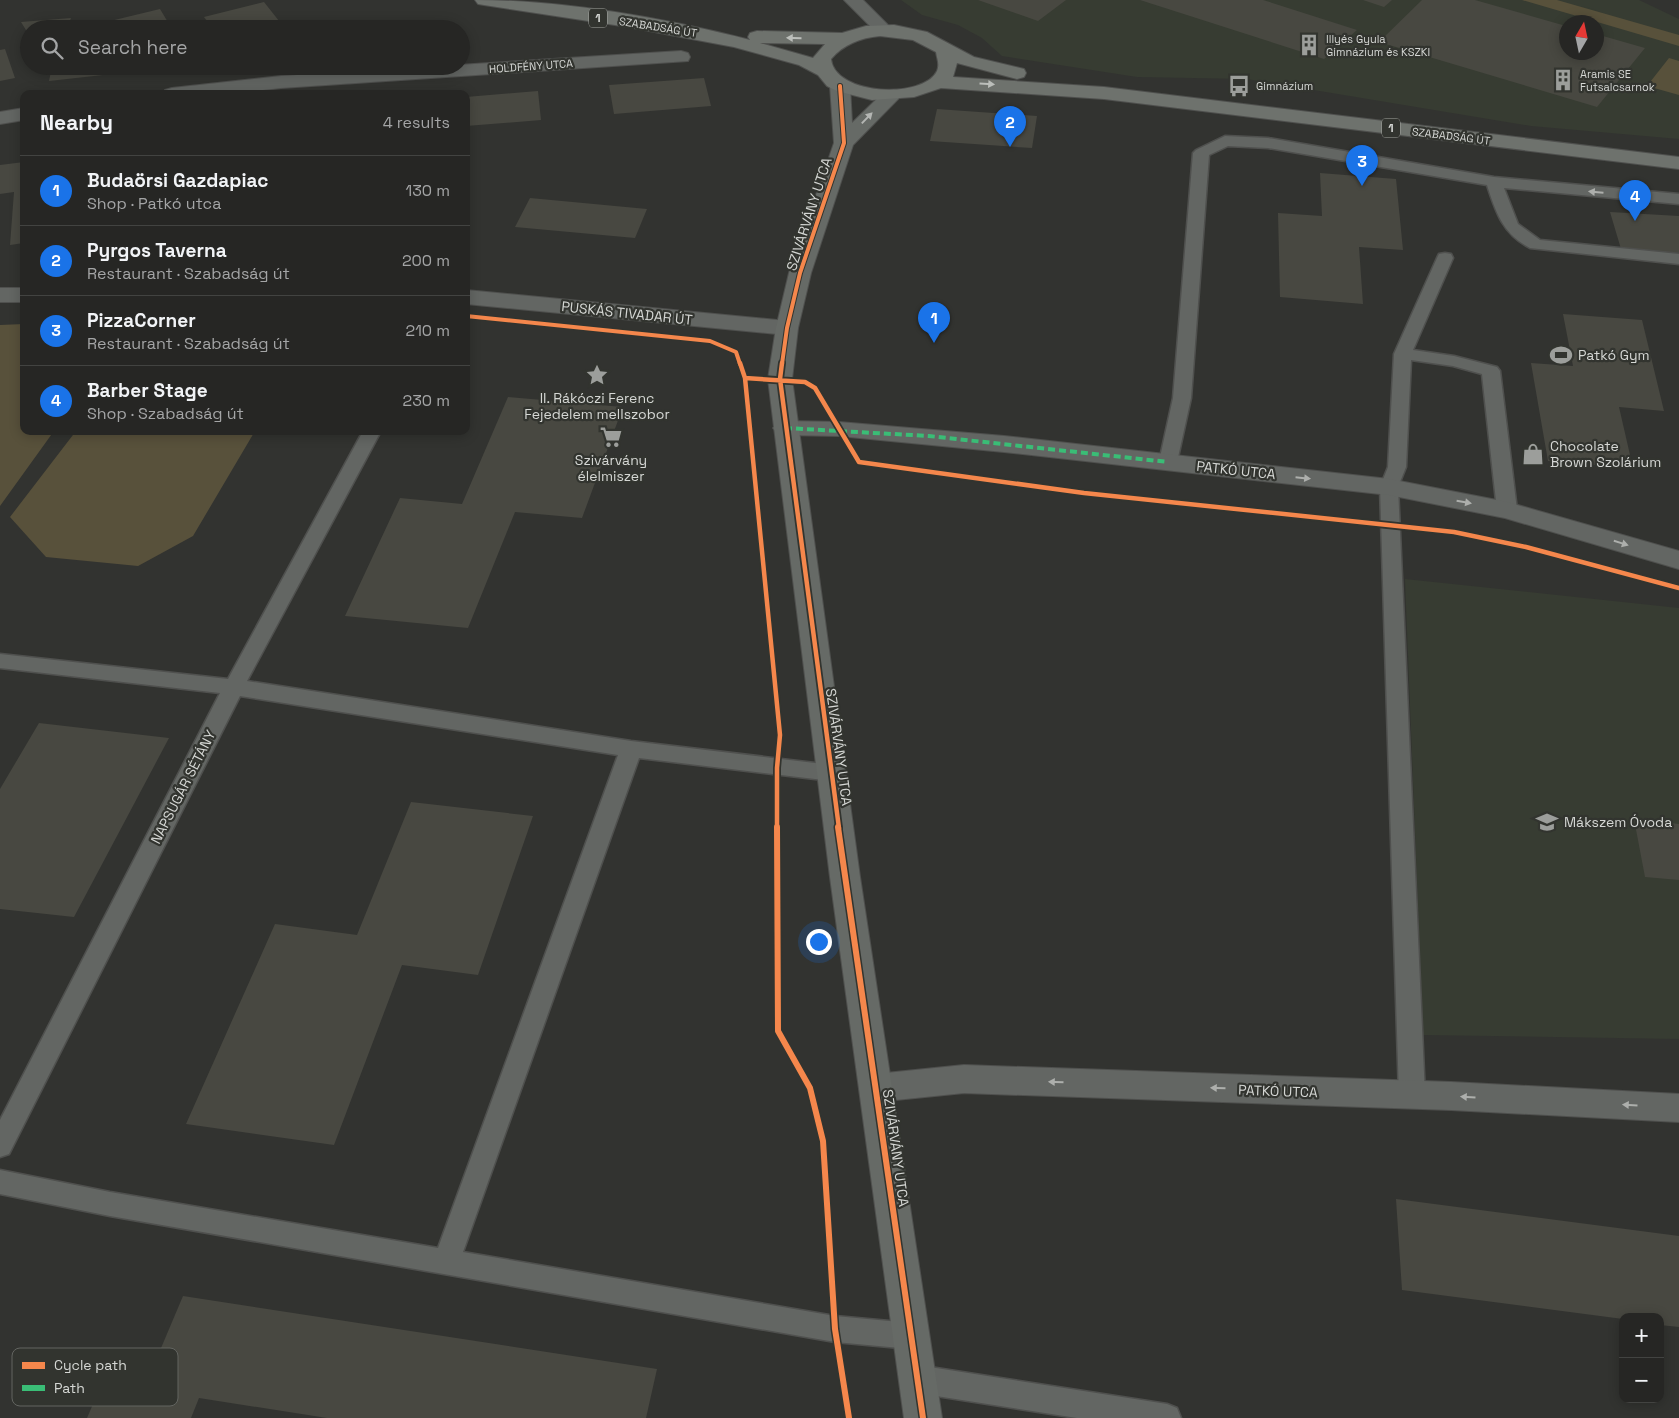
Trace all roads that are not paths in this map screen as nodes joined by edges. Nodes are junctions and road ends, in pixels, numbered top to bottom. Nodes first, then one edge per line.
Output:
1 (484, 0) edge
2 (853, 0) edge
3 (885, 31) junction
4 (712, 36) junction
5 (843, 39) junction
6 (945, 52) junction
7 (681, 57) dead end
8 (470, 70) edge
9 (823, 71) junction
10 (393, 75) edge
11 (938, 82) junction
12 (840, 86) junction
13 (208, 90) edge
14 (1104, 93) junction
15 (892, 95) junction
16 (20, 115) edge
17 (0, 118) edge
18 (844, 143) junction
19 (1679, 162) edge
20 (1494, 182) junction
21 (1679, 200) edge
22 (1445, 258) dead end
23 (1679, 259) edge
24 (0, 295) edge
25 (20, 295) edge
26 (470, 297) edge
27 (788, 328) junction
28 (1403, 354) junction
29 (785, 428) junction
30 (370, 435) edge
31 (1168, 462) junction
32 (1389, 487) junction
33 (1507, 510) junction
34 (1679, 560) edge
35 (0, 661) edge
36 (234, 687) junction
37 (631, 749) junction
38 (832, 773) junction
39 (876, 1088) junction
40 (1412, 1096) junction
41 (1679, 1108) edge
42 (0, 1146) edge
43 (0, 1182) edge
44 (446, 1262) junction
45 (911, 1336) junction
46 (917, 1379) junction
47 (923, 1418) edge
48 (1167, 1418) edge

1 - 4 main road, SZABADSÁG ÚT / 1
2 - 3 street
3 - 5 main road, SZABADSÁG ÚT / 1
3 - 6 main road, SZABADSÁG ÚT / 1
5 -> 4 main road, SZABADSÁG ÚT / 1
4 - 9 main road, SZABADSÁG ÚT / 1
5 - 9 main road, SZABADSÁG ÚT / 1
6 - 11 main road
6 - 14 main road, SZABADSÁG ÚT / 1
7 - 8 street, HOLDFÉNY UTCA
9 - 12 main road, SZABADSÁG ÚT / 1
10 - 13 street, HOLDFÉNY UTCA
11 -> 14 main road, SZABADSÁG ÚT / 1
11 - 15 main road, SZABADSÁG ÚT / 1
12 - 15 main road, SZABADSÁG ÚT / 1
12 - 18 street, SZIVÁRVÁNY UTCA
14 - 19 main road, SZABADSÁG ÚT / 1
18 -> 15 street, SZIVÁRVÁNY UTCA
16 - 17 street
18 - 27 street, SZIVÁRVÁNY UTCA
21 -> 20 lane
20 - 23 lane
20 - 31 lane
22 - 28 lane
24 - 25 street
26 - 27 street, PUSKÁS TIVADAR ÚT
27 - 29 street, SZIVÁRVÁNY UTCA
28 - 32 lane
28 - 33 lane
29 - 31 street, PATKÓ UTCA
29 - 38 street, SZIVÁRVÁNY UTCA
30 - 36 lane, NAPSUGÁR SÉTÁNY
31 -> 32 street, PATKÓ UTCA
32 -> 33 street, PATKÓ UTCA
32 - 40 lane
33 -> 34 street, PATKÓ UTCA
35 - 36 lane
36 - 37 lane
36 - 42 lane, NAPSUGÁR SÉTÁNY
37 - 38 lane
37 - 44 lane
38 - 39 street, SZIVÁRVÁNY UTCA
40 -> 39 street, PATKÓ UTCA
39 - 45 street, SZIVÁRVÁNY UTCA
41 -> 40 street, PATKÓ UTCA
43 - 44 lane
44 - 45 lane
45 - 46 street, SZIVÁRVÁNY UTCA
46 - 47 street, SZIVÁRVÁNY UTCA
46 - 48 lane

